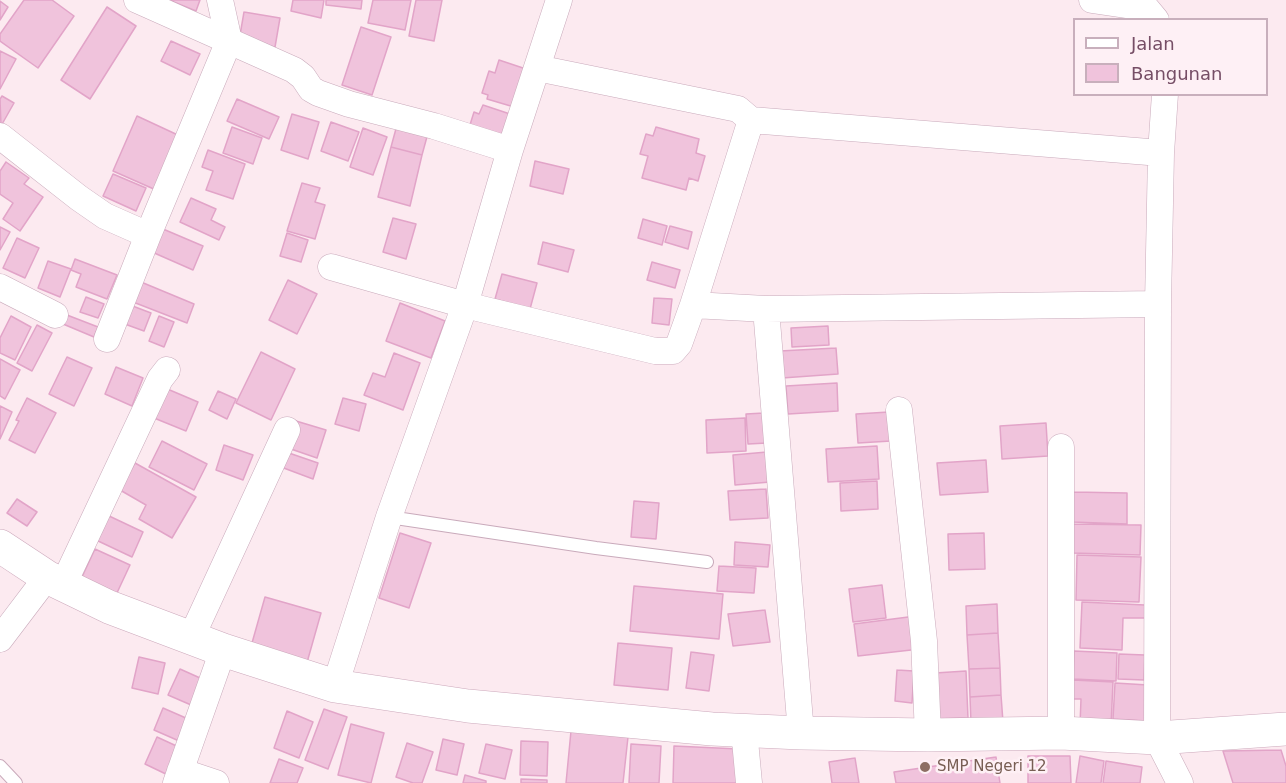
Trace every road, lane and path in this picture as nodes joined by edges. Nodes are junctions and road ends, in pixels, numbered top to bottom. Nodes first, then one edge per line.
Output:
1 (136, 0) edge
2 (220, 0) edge
3 (559, 0) edge
4 (1092, 0) edge
5 (1154, 18) edge
6 (230, 41) junction
7 (537, 68) junction
8 (1165, 96) edge
9 (752, 120) junction
10 (0, 136) edge
11 (510, 150) junction
12 (1161, 153) junction
13 (148, 235) junction
14 (331, 267) dead end
15 (0, 287) edge
16 (1158, 304) junction
17 (693, 305) junction
18 (465, 306) junction
19 (766, 309) junction
20 (55, 315) dead end
21 (107, 339) dead end
22 (167, 370) dead end
23 (899, 410) dead end
24 (287, 430) dead end
25 (1061, 447) dead end
26 (389, 517) junction
27 (0, 546) edge
28 (707, 562) dead end
29 (55, 581) junction
30 (191, 638) junction
31 (0, 639) edge
32 (223, 650) junction
33 (335, 686) junction
34 (1286, 729) edge
35 (744, 730) junction
36 (801, 732) junction
37 (1061, 733) junction
38 (928, 735) junction
39 (1157, 738) junction
40 (0, 766) edge
41 (178, 777) edge
42 (16, 783) edge
43 (216, 783) edge
44 (749, 783) edge
45 (1180, 783) edge

1 - 6 street
2 - 6 street
3 - 7 street
4 - 5 street
6 - 11 street
6 - 13 street
7 - 9 street
7 - 11 street
8 - 12 street
9 - 12 street
9 - 17 street
10 - 13 street
11 - 18 street
12 - 16 street
13 - 21 street
14 - 18 street
15 - 20 street
16 - 19 street
16 - 39 street
17 - 18 street
17 - 19 street
18 - 26 street
19 - 36 street
22 - 29 street
23 - 38 street
24 - 30 street
25 - 37 street
26 - 28 lane
26 - 33 street
27 - 29 street
29 - 30 street
29 - 31 street
30 - 32 street
32 - 33 street
32 - 41 street
33 - 35 street
34 - 39 street
35 - 36 street
35 - 44 street
36 - 38 street
37 - 38 street
37 - 39 street
39 - 45 street
40 - 42 lane
41 - 43 street

